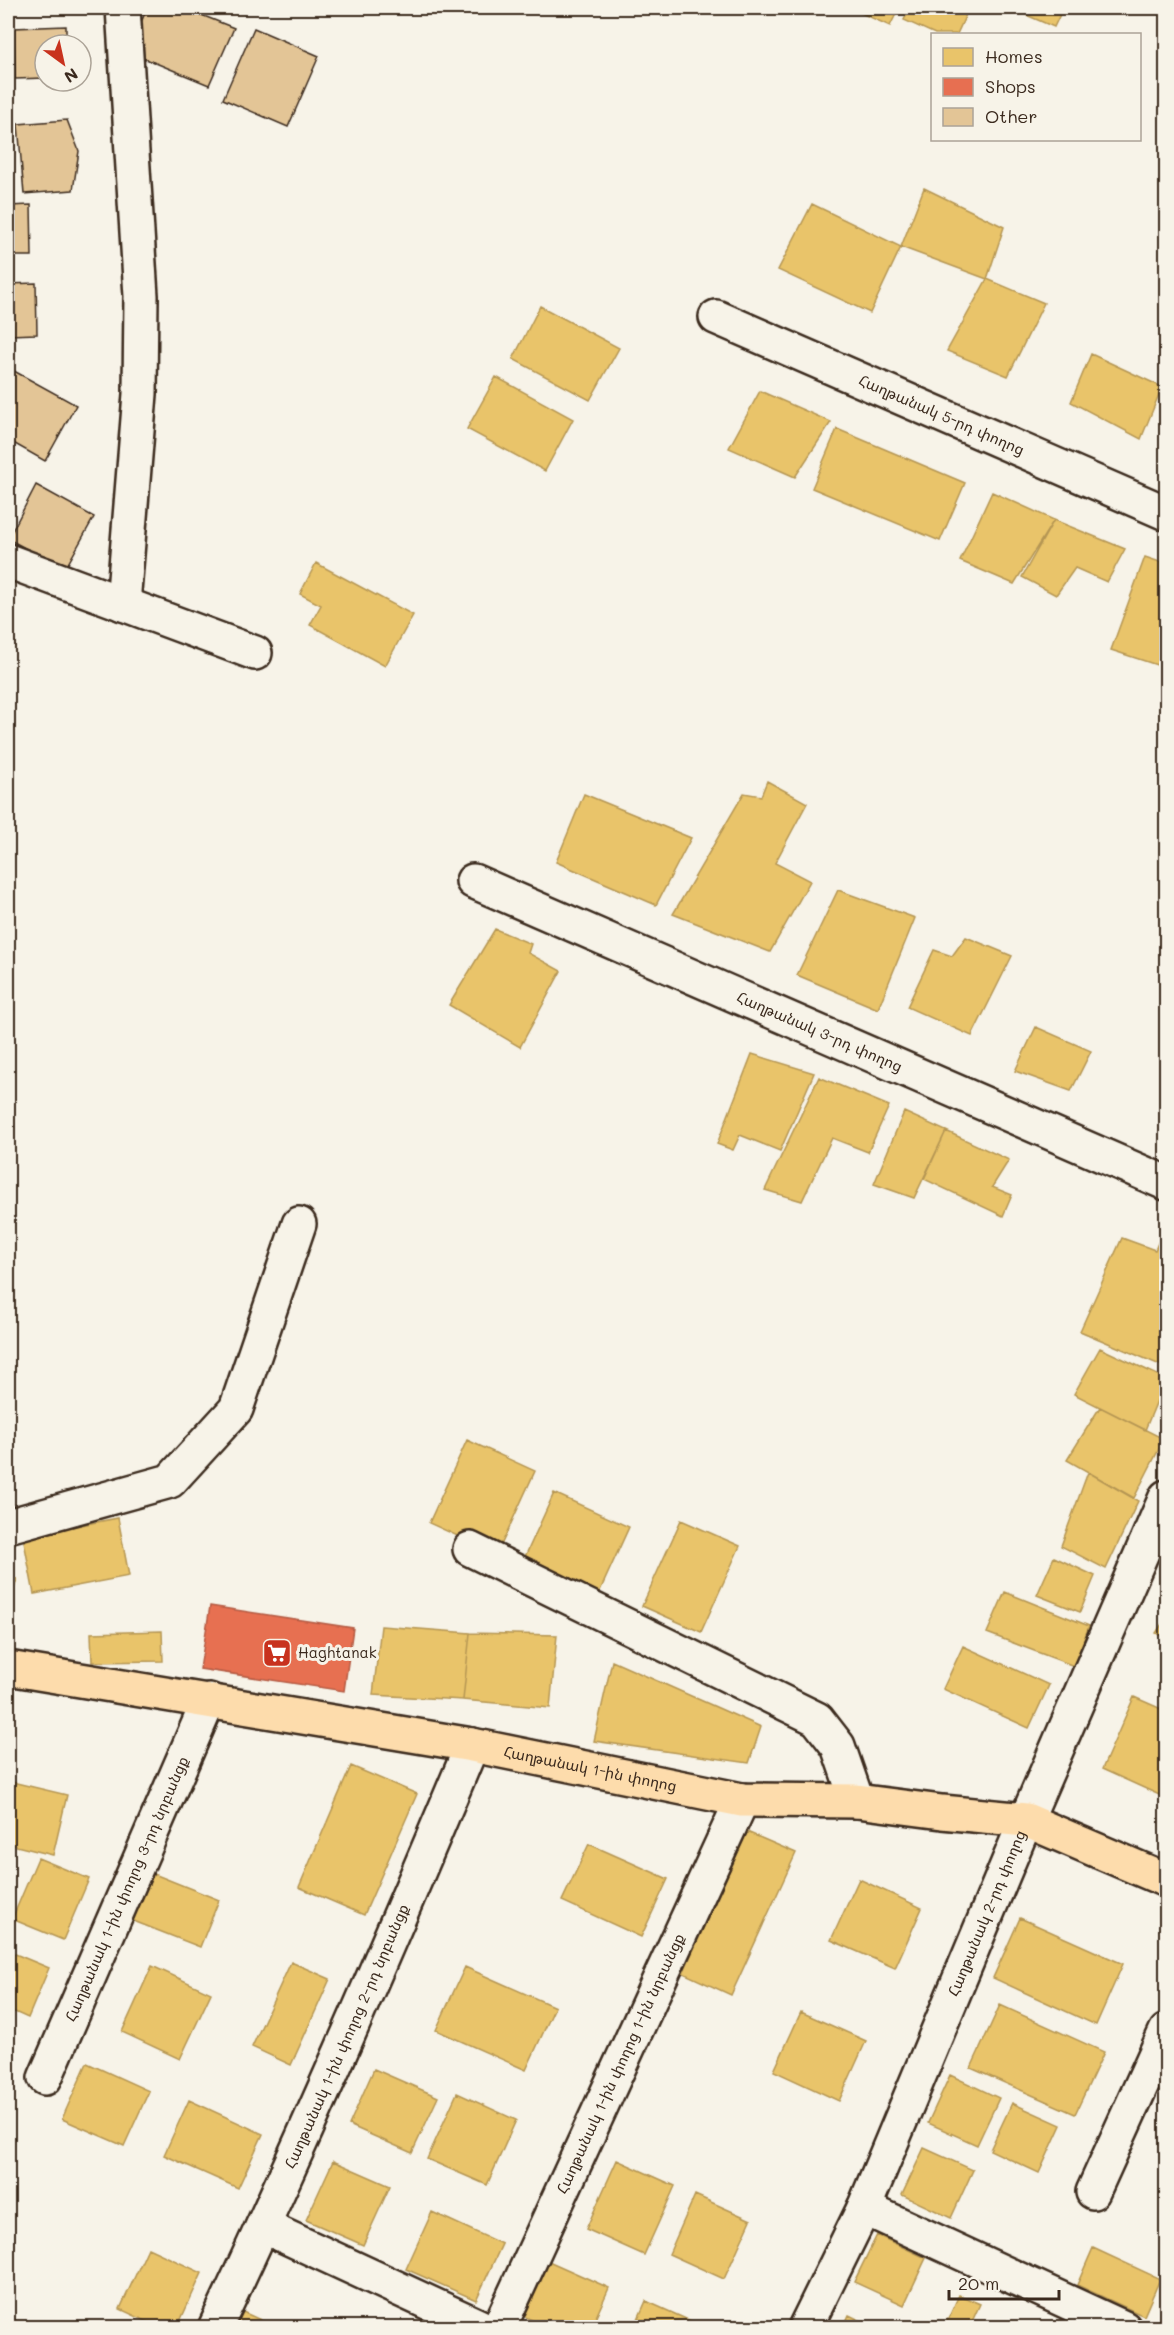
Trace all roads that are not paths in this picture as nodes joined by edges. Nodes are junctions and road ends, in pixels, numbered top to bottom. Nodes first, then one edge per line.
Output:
1 (123, 8) edge
2 (716, 317) dead end
3 (1167, 513) edge
4 (8, 561) edge
5 (123, 604) junction
6 (255, 653) dead end
7 (473, 881) dead end
8 (1167, 1183) edge
9 (299, 1224) dead end
10 (1167, 1497) edge
11 (8, 1526) edge
12 (470, 1550) dead end
13 (8, 1668) edge
14 (208, 1700) junction
15 (472, 1744) junction
16 (742, 1800) junction
17 (857, 1801) junction
18 (1026, 1820) junction
19 (1167, 1880) edge
20 (1167, 2031) edge
21 (45, 2078) dead end
22 (1093, 2192) dead end
23 (864, 2208) junction
24 (263, 2226) junction
25 (215, 2328) edge
26 (483, 2328) edge
27 (498, 2328) edge
28 (805, 2328) edge
29 (1124, 2328) edge

1 - 5 street
2 - 3 street, Հաղթանակ 5-րդ փողոց
4 - 5 street
5 - 6 street
7 - 8 street, Հաղթանակ 3-րդ փողոց
9 - 11 street
10 - 18 street, Հաղթանակ 2-րդ փողոց
12 - 17 street
13 - 14 main road, Հաղթանակ 1-ին փողոց
14 - 15 main road, Հաղթանակ 1-ին փողոց
14 - 21 street, Հաղթանակ 1-ին փողոց 3-րդ նրբանցք
15 - 16 main road, Հաղթանակ 1-ին փողոց
15 - 24 street, Հաղթանակ 1-ին փողոց 2-րդ նրբանցք
16 - 17 main road, Հաղթանակ 1-ին փողոց
16 - 27 street, Հաղթանակ 1-ին փողոց 1-ին նրբանցք
17 - 18 main road, Հաղթանակ 1-ին փողոց
18 - 19 main road, Հաղթանակ 1-ին փողոց
18 - 23 street, Հաղթանակ 2-րդ փողոց
20 - 22 street
23 - 28 street, Հաղթանակ 2-րդ փողոց
23 - 29 street
24 - 25 street, Հաղթանակ 1-ին փողոց 2-րդ նրբանցք
24 - 26 street

